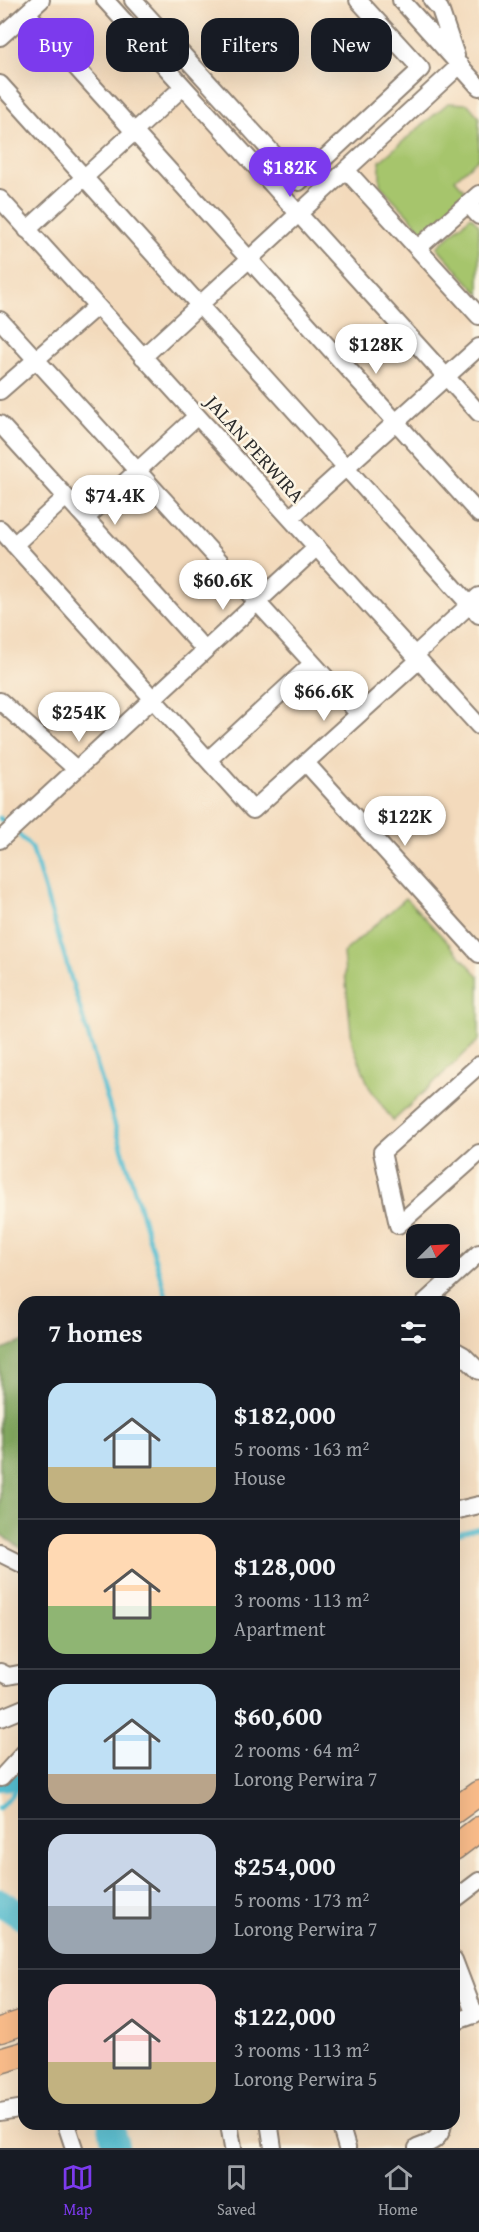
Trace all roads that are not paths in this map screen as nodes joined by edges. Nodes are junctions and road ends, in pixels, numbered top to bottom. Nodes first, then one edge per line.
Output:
1 (42, 0) edge
2 (105, 0) edge
3 (134, 0) edge
4 (358, 0) edge
5 (401, 0) edge
6 (432, 0) edge
7 (27, 13) junction
8 (0, 37) edge
9 (460, 65) junction
10 (0, 84) edge
11 (183, 87) junction
12 (479, 87) edge
13 (134, 132) junction
14 (346, 170) junction
15 (84, 178) junction
16 (0, 199) edge
17 (475, 204) edge
18 (298, 214) junction
19 (27, 230) junction
20 (418, 248) junction
21 (248, 260) junction
22 (97, 306) junction
23 (198, 306) junction
24 (479, 316) edge
25 (0, 320) edge
26 (479, 347) edge
27 (143, 357) junction
28 (36, 359) junction
29 (446, 377) junction
30 (0, 391) edge
31 (479, 413) edge
32 (197, 416) junction
33 (396, 422) junction
34 (0, 424) edge
35 (345, 468) junction
36 (137, 471) junction
37 (66, 497) junction
38 (479, 514) edge
39 (86, 518) junction
40 (290, 518) junction
41 (0, 529) edge
42 (14, 544) junction
43 (316, 548) junction
44 (256, 603) junction
45 (476, 606) edge
46 (205, 650) junction
47 (417, 658) junction
48 (312, 664) junction
49 (152, 699) junction
50 (0, 701) edge
51 (359, 714) junction
52 (479, 726) edge
53 (208, 760) junction
54 (306, 763) junction
55 (76, 769) junction
56 (2, 837) edge
57 (479, 954) edge
58 (479, 1065) edge
59 (479, 1153) edge
60 (477, 1258) edge
61 (432, 1296) edge
62 (460, 1353) edge
63 (479, 1371) edge
64 (479, 1505) edge
65 (460, 1510) edge
66 (0, 1553) edge
67 (18, 1562) edge
68 (0, 1672) edge
69 (18, 1674) edge
70 (18, 1710) edge
71 (0, 1718) edge
72 (18, 1760) edge
73 (1, 1778) edge
74 (479, 1793) edge
75 (460, 1807) edge
76 (479, 1829) edge
77 (460, 1843) edge
78 (479, 1881) edge
79 (460, 1895) edge
80 (460, 1974) edge
81 (477, 2014) edge
82 (460, 2020) edge
83 (18, 2109) edge
84 (0, 2112) edge
85 (68, 2130) edge
86 (226, 2130) edge
87 (228, 2130) edge
88 (270, 2130) edge
89 (342, 2130) edge
90 (442, 2130) edge
91 (74, 2148) edge
92 (224, 2148) edge
93 (233, 2148) edge
94 (273, 2148) edge
95 (347, 2148) edge
96 (417, 2148) edge

1 - 7 street
2 - 11 street
3 - 4 street
5 - 9 street
6 - 9 street
7 - 8 street
7 - 13 street
9 - 12 street
9 - 14 street
10 - 15 street
11 - 13 street
11 - 18 street
13 - 15 street
13 - 21 street
14 - 18 street
14 - 20 street
15 - 19 street
15 - 23 street
16 - 19 street, JALAN PERWIRA
17 - 20 street
18 - 21 street
18 - 29 street
19 - 22 street, JALAN PERWIRA
20 - 24 street
21 - 23 street
21 - 33 street
22 - 27 street, JALAN PERWIRA
22 - 28 street
23 - 27 street
23 - 35 street
25 - 28 street
26 - 29 street
27 - 32 street, JALAN PERWIRA
28 - 30 street
28 - 36 street
29 - 31 street
29 - 33 street
32 - 36 street
32 - 40 street, JALAN PERWIRA
33 - 35 street
33 - 38 street
34 - 37 street
35 - 40 street
35 - 45 street
36 - 39 street
36 - 44 street
37 - 39 street
37 - 42 street
39 - 46 street
40 - 43 street, JALAN PERWIRA
41 - 42 street
42 - 49 street
43 - 44 street
43 - 47 street, JALAN PERWIRA
44 - 46 street
44 - 48 street
45 - 47 street
46 - 49 street
47 - 51 street
47 - 52 street, JALAN PERWIRA
48 - 51 street
48 - 53 street
49 - 53 street
49 - 55 street
50 - 55 street
51 - 54 street
53 - 54 street
54 - 57 street
55 - 56 street
58 - 59 street
60 - 61 street
62 - 63 street
64 - 65 street
66 - 67 street
68 - 69 street
70 - 71 street
72 - 73 street
74 - 75 highway
76 - 77 highway
78 - 79 street
80 - 81 street
81 - 82 street
83 - 84 street
85 - 91 street
86 - 92 street
87 - 93 street
88 - 94 street
89 - 95 street
90 - 96 street

